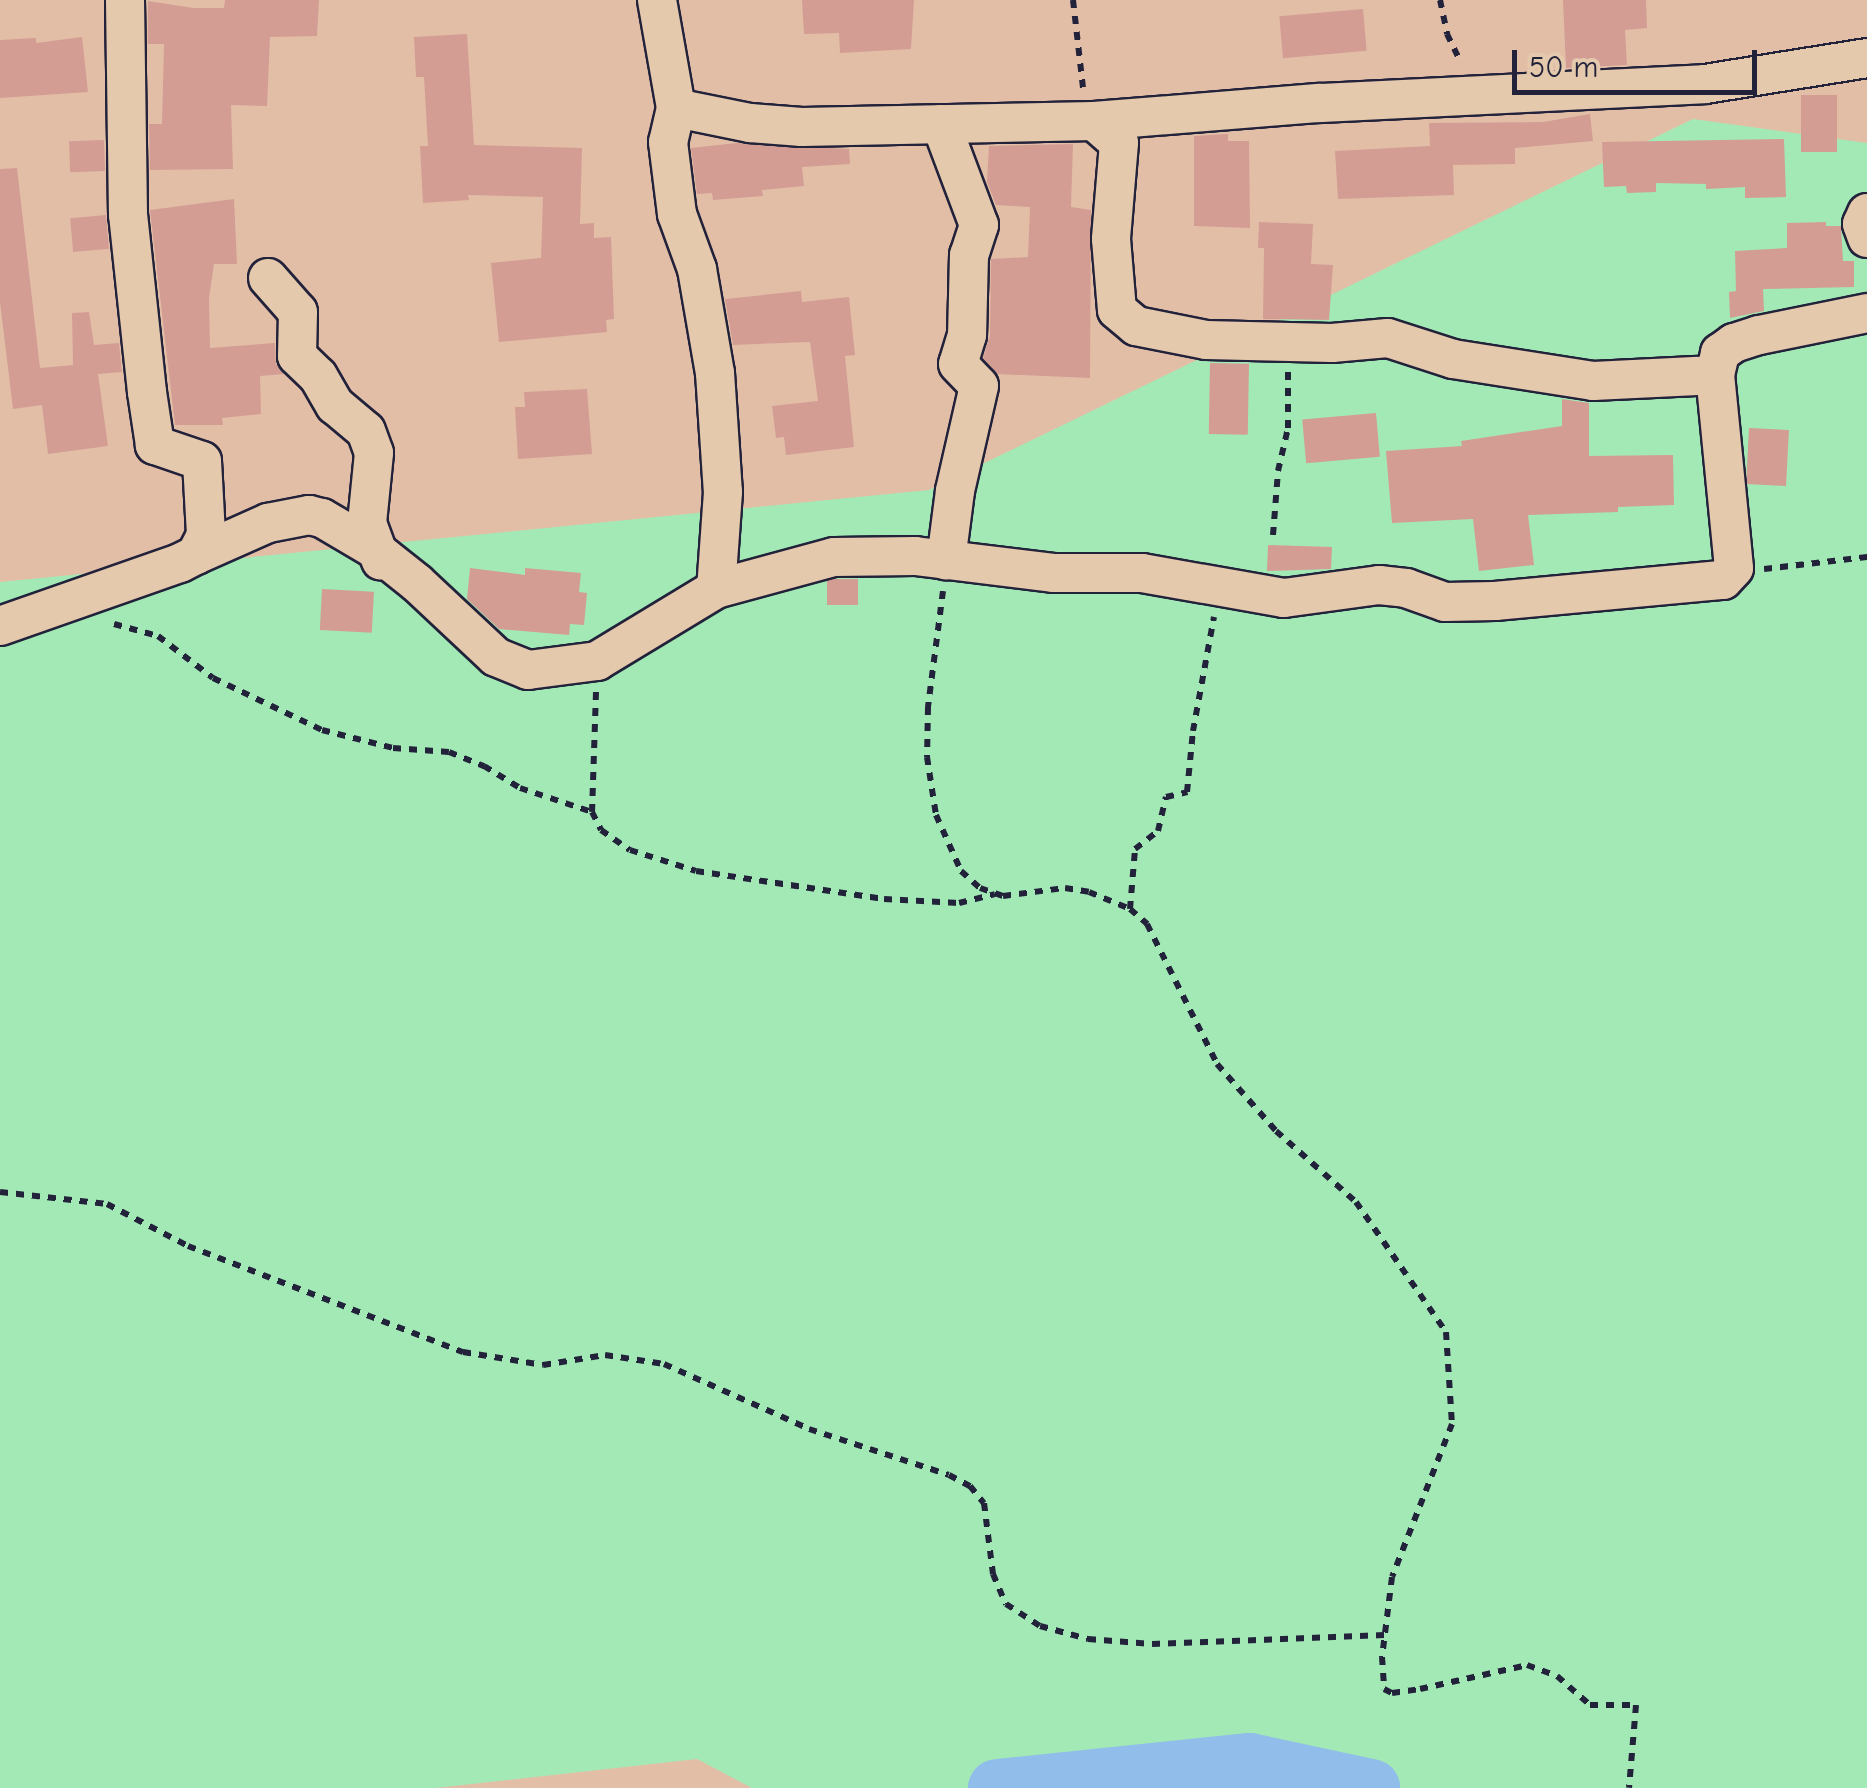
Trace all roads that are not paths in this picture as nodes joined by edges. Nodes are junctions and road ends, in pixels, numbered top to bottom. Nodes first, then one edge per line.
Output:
1 (125, 0) edge
2 (657, 0) edge
3 (1867, 58) edge
4 (676, 108) junction
5 (1094, 121) junction
6 (940, 124) junction
7 (1867, 213) edge
8 (1867, 238) edge
9 (268, 278) dead end
10 (1867, 312) edge
11 (1715, 376) junction
12 (379, 553) junction
13 (196, 555) junction
14 (946, 560) junction
15 (716, 588) junction
16 (0, 626) edge

1 - 13 street
2 - 4 street
3 - 5 street
4 - 6 street
4 - 15 street
5 - 6 street
5 - 11 street
6 - 14 street
7 - 8 street
9 - 12 street
10 - 11 street
11 - 14 street
12 - 13 street
12 - 15 street
13 - 16 street
14 - 15 street

